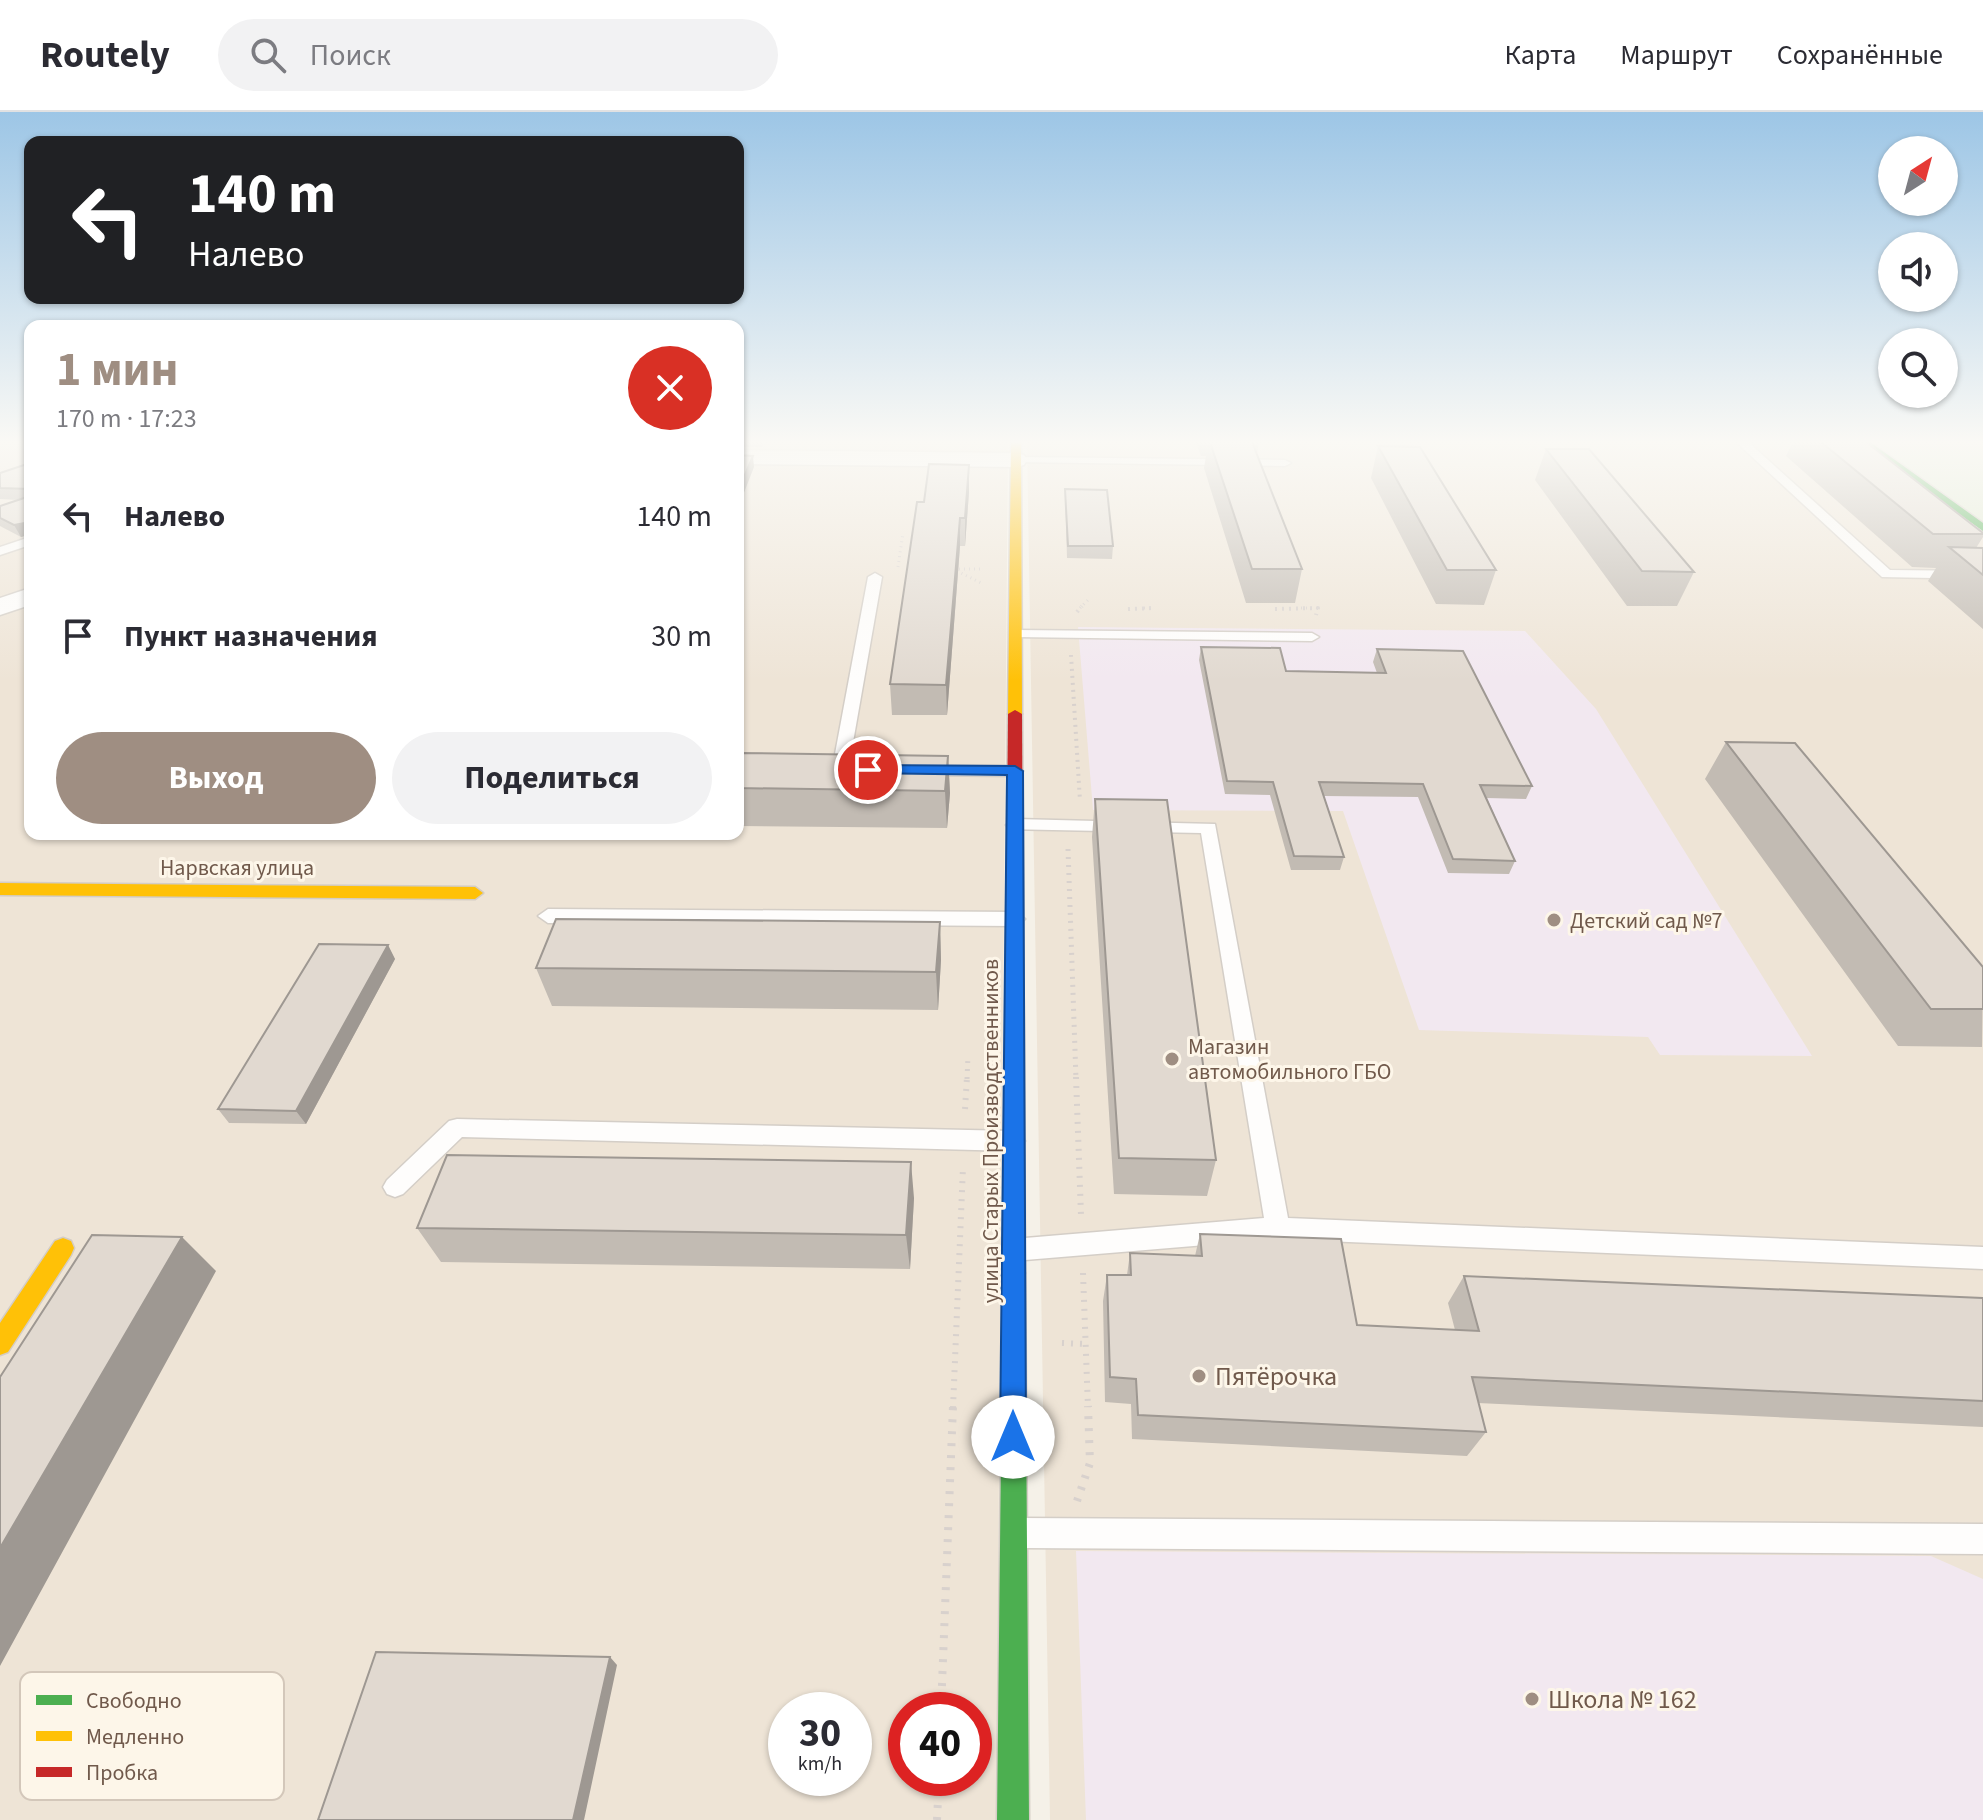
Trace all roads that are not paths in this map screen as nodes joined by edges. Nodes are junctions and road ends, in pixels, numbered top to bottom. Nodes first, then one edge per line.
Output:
1 (1016, 522) edge
2 (1830, 522) edge
3 (24, 543) edge
4 (0, 551) edge
5 (1983, 575) edge
6 (875, 577) dead end
7 (24, 598) edge
8 (0, 607) edge
9 (1015, 634) junction
10 (1312, 637) dead end
11 (871, 770) edge
12 (902, 770) edge
13 (1015, 771) junction
14 (1015, 825) junction
15 (0, 889) edge
16 (475, 893) dead end
17 (548, 916) dead end
18 (1015, 919) junction
19 (1014, 1141) junction
20 (395, 1187) dead end
21 (1278, 1228) junction
22 (63, 1248) dead end
23 (1014, 1250) junction
24 (1983, 1258) edge
25 (0, 1344) edge
26 (1013, 1533) junction
27 (1983, 1539) edge
28 (1013, 1820) edge

1 - 9 street, улица Старых Производственников
2 - 5 lane
3 - 4 lane
6 - 11 lane
7 - 8 street
9 - 10 lane
9 - 13 street, улица Старых Производственников
12 - 13 lane
13 - 14 street, улица Старых Производственников
14 - 18 street, улица Старых Производственников
14 - 21 lane
15 - 16 street, Нарвская улица
17 - 18 lane
18 - 19 street, улица Старых Производственников
19 - 20 lane
19 - 23 street, улица Старых Производственников
21 - 23 lane
21 - 24 lane
22 - 25 street
23 - 26 street, улица Старых Производственников
26 - 27 lane
26 - 28 street, улица Старых Производственников

